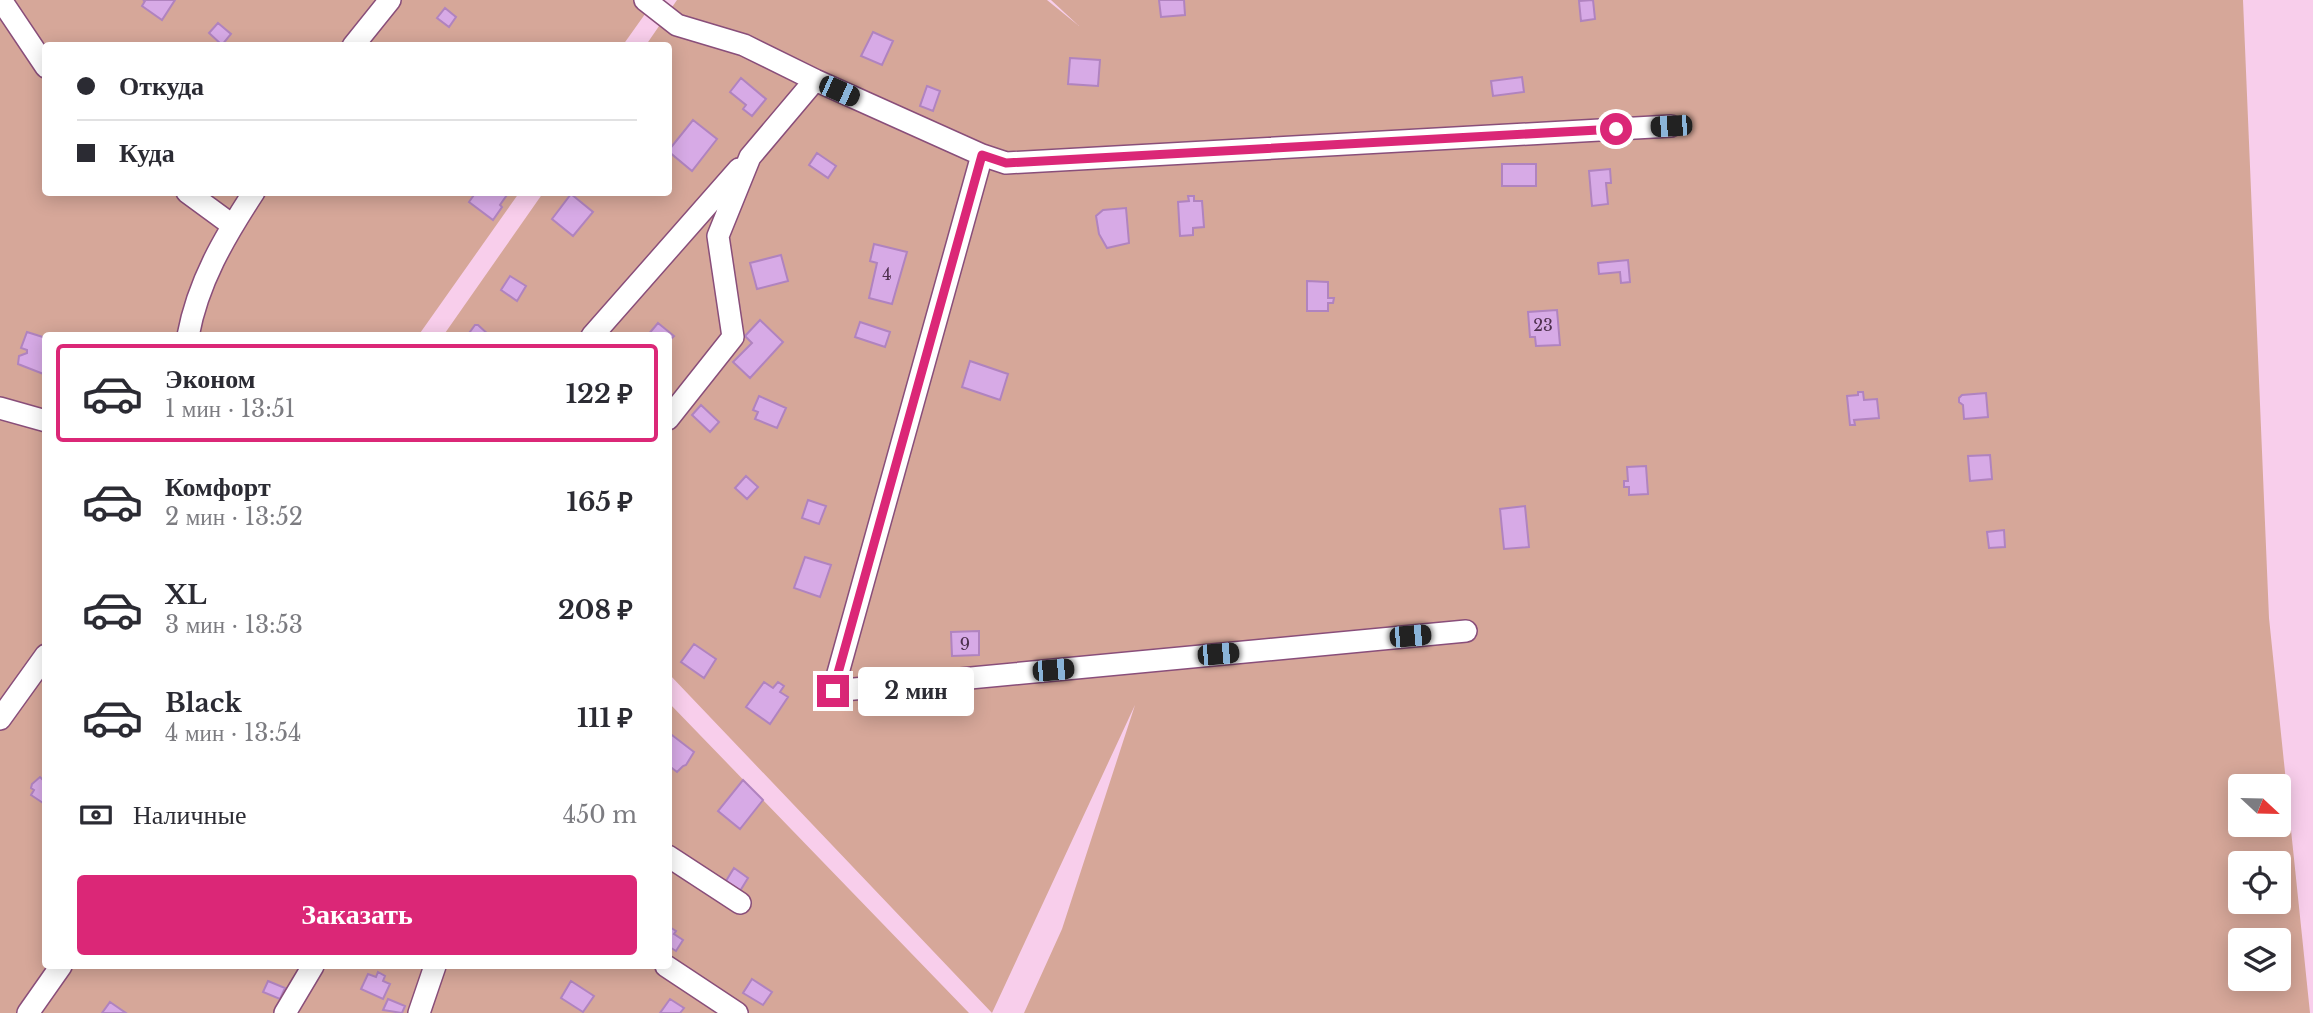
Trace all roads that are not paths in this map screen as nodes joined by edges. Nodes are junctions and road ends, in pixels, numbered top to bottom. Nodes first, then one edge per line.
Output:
1 (1, 0) edge
2 (390, 0) edge
3 (645, 0) edge
4 (356, 42) edge
5 (42, 61) edge
6 (815, 80) junction
7 (1671, 126) dead end
8 (982, 155) junction
9 (750, 157) junction
10 (192, 196) edge
11 (251, 196) edge
12 (232, 225) junction
13 (189, 332) edge
14 (596, 332) edge
15 (0, 408) edge
16 (672, 414) edge
17 (42, 420) edge
18 (1465, 631) dead end
19 (42, 661) edge
20 (0, 719) edge
21 (672, 859) edge
22 (740, 903) dead end
23 (59, 969) edge
24 (311, 969) edge
25 (434, 969) edge
26 (671, 969) edge
27 (425, 1011) edge
28 (28, 1013) edge
29 (285, 1013) edge
30 (737, 1013) edge

1 - 5 street
2 - 4 street
3 - 6 street
6 - 8 street
6 - 9 street
7 - 8 street
8 - 18 street
9 - 14 street
9 - 16 street
10 - 12 street
11 - 12 street
12 - 13 street
15 - 17 street
19 - 20 street
21 - 22 street
23 - 28 street
24 - 29 street
25 - 27 street
26 - 30 street

